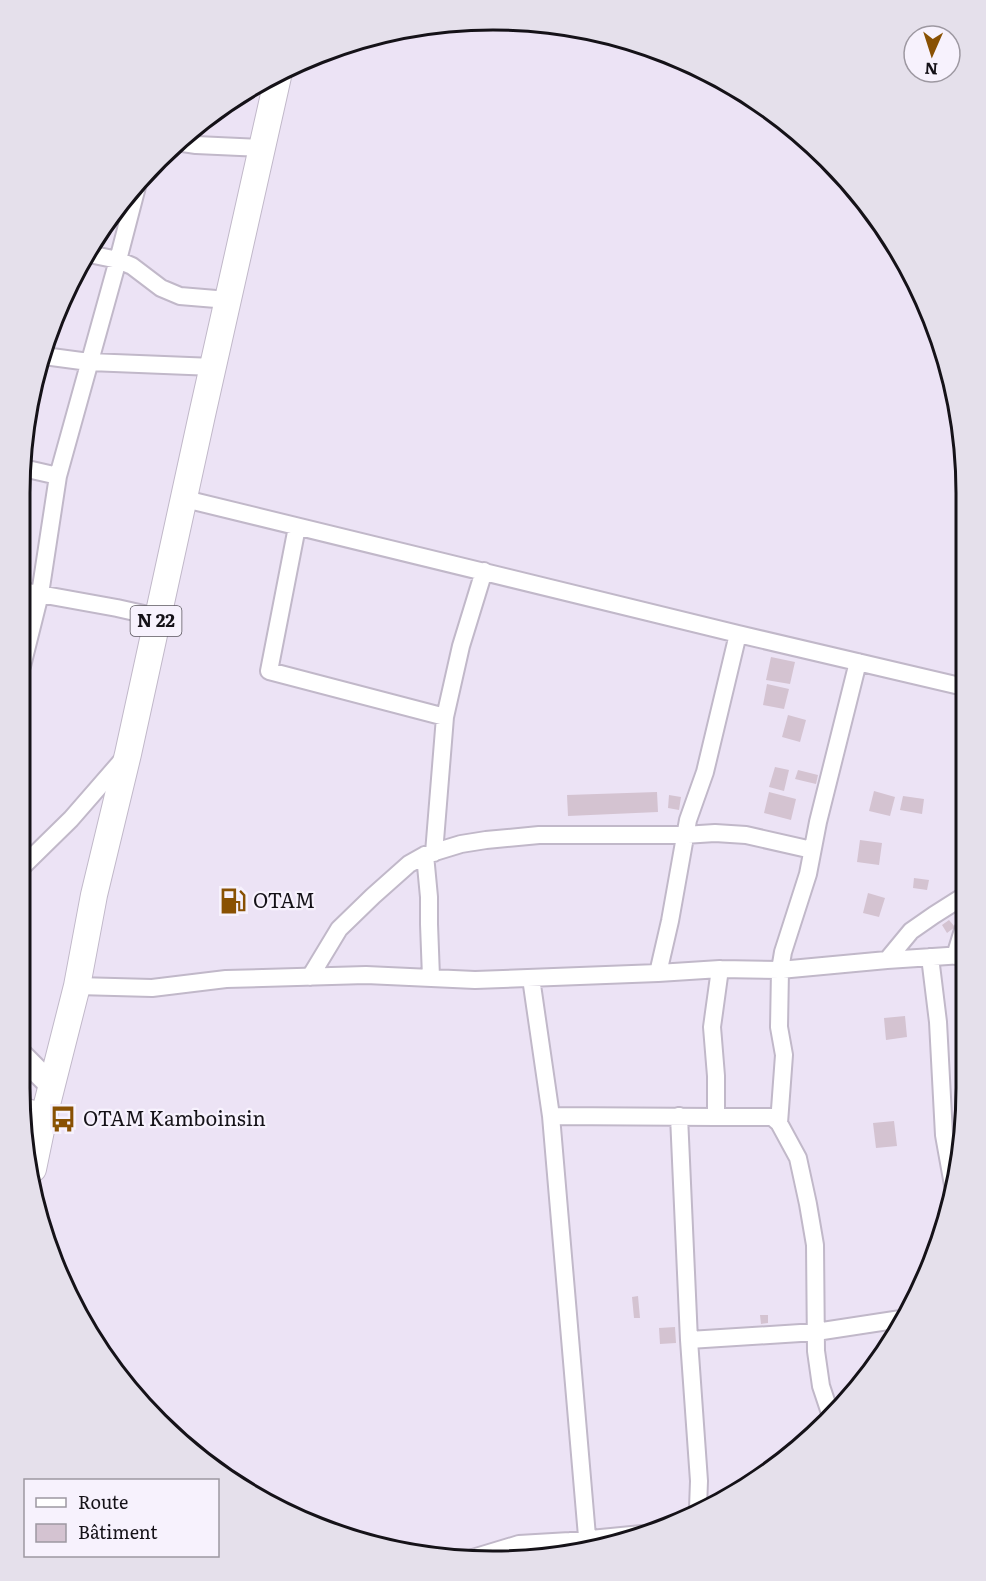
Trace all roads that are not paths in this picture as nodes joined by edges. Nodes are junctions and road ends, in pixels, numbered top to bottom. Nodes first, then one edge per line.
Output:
1 (276, 84) edge
2 (189, 144) edge
3 (262, 148) junction
4 (133, 203) edge
5 (96, 255) edge
6 (118, 260) junction
7 (228, 300) junction
8 (51, 357) edge
9 (89, 362) junction
10 (214, 366) junction
11 (31, 470) edge
12 (58, 476) junction
13 (185, 499) junction
14 (297, 527) junction
15 (483, 571) junction
16 (30, 592) edge
17 (40, 594) junction
18 (157, 617) junction
19 (30, 634) edge
20 (738, 634) junction
21 (858, 662) junction
22 (956, 685) edge
23 (445, 717) junction
24 (128, 754) junction
25 (684, 835) junction
26 (812, 850) junction
27 (430, 854) junction
28 (30, 859) edge
29 (956, 901) edge
30 (956, 956) edge
31 (930, 957) junction
32 (887, 960) junction
33 (720, 969) junction
34 (780, 970) junction
35 (658, 973) junction
36 (310, 977) junction
37 (431, 977) junction
38 (531, 978) junction
39 (77, 986) junction
40 (30, 1076) edge
41 (40, 1099) edge
42 (551, 1116) junction
43 (679, 1116) junction
44 (716, 1117) junction
45 (779, 1123) junction
46 (35, 1152) edge
47 (949, 1164) edge
48 (894, 1320) edge
49 (816, 1332) junction
50 (689, 1340) junction
51 (828, 1407) edge
52 (698, 1503) edge
53 (588, 1541) edge
54 (571, 1544) edge
55 (496, 1551) edge

1 - 3 main road, N 22
2 - 3 street
3 - 7 main road, N 22
4 - 6 street
5 - 6 street
6 - 7 street
6 - 9 street
7 - 10 main road, N 22
8 - 9 street
9 - 10 street
9 - 12 street
10 - 13 main road, N 22
11 - 12 street
12 - 17 street
13 - 14 street
13 - 18 main road, N 22
14 - 15 street
14 - 23 street
15 - 20 street
15 - 23 street
16 - 17 street
17 - 18 street
17 - 19 street
18 - 24 main road, N 22
20 - 21 street
20 - 25 street
21 - 22 street
21 - 26 street
23 - 27 street
24 - 28 street
24 - 39 main road, N 22
25 - 26 street
25 - 27 street
25 - 35 street
26 - 34 street
27 - 36 street
27 - 37 street
29 - 32 street
30 - 31 street
31 - 32 street
31 - 47 street
32 - 34 street
33 - 34 street
33 - 35 street
33 - 44 street
34 - 45 street
35 - 38 street
36 - 37 street
36 - 39 street
37 - 38 street
38 - 42 street
39 - 41 main road, N 22
40 - 41 street
41 - 46 main road, N 22
42 - 43 street
42 - 53 street
43 - 44 street
43 - 50 street
44 - 45 street
45 - 49 street
48 - 49 street
49 - 50 street
49 - 51 street
50 - 52 street
54 - 55 street

